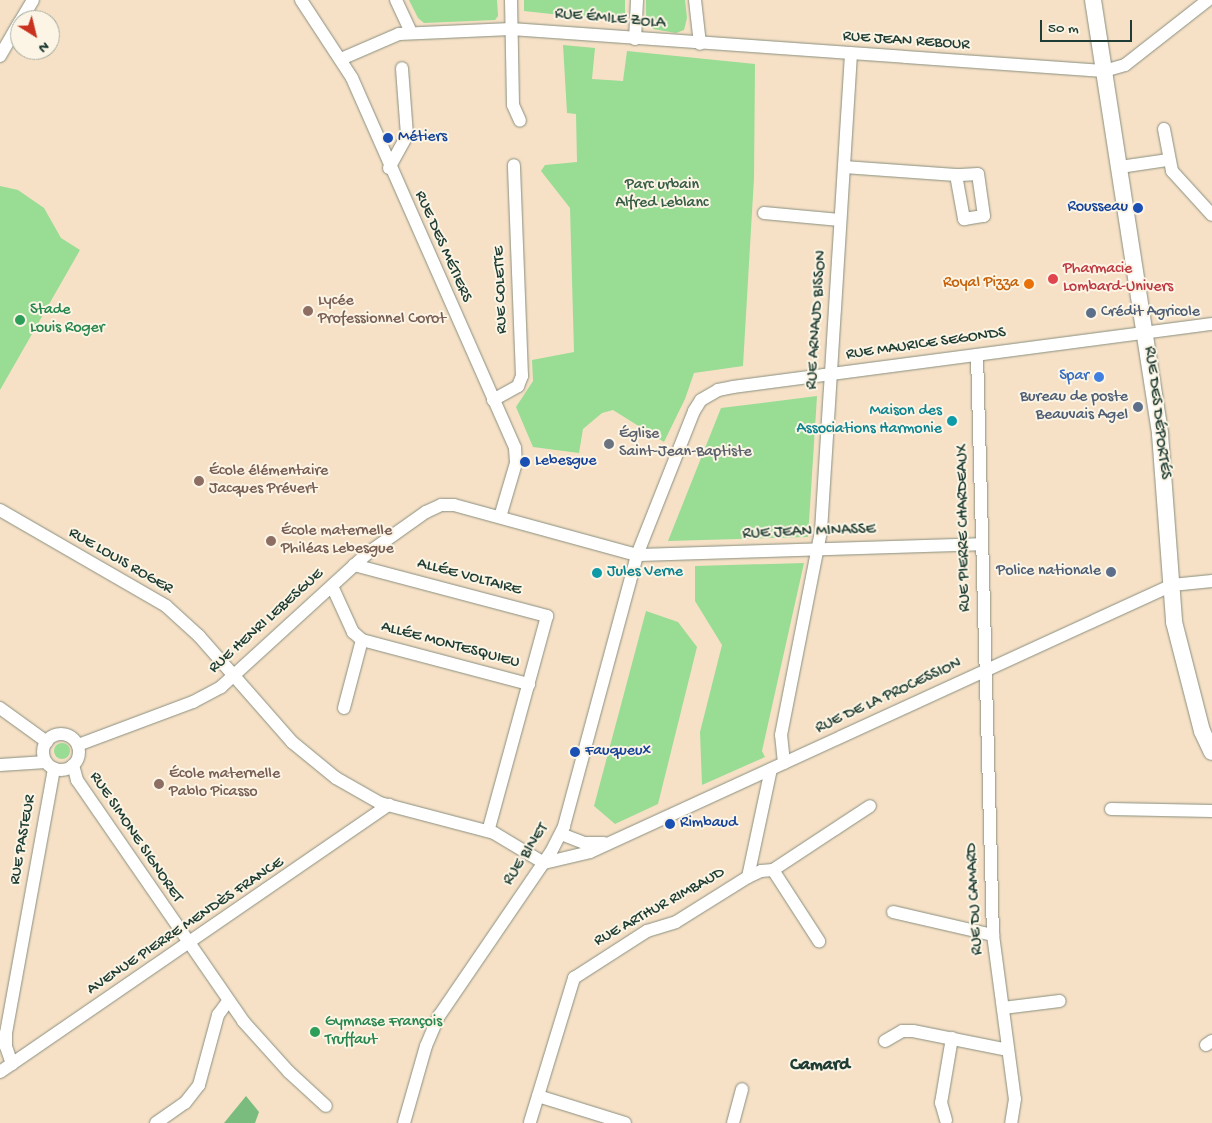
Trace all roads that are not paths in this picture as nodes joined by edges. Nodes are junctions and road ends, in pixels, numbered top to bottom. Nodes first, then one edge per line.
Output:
1 (301, 0) edge
2 (396, 0) edge
3 (511, 0) edge
4 (637, 0) edge
5 (694, 0) edge
6 (1092, 0) edge
7 (1208, 0) edge
8 (511, 29) junction
9 (411, 32) junction
10 (10, 39) edge
11 (636, 39) junction
12 (703, 44) junction
13 (851, 54) junction
14 (0, 56) edge
15 (341, 59) junction
16 (402, 68) dead end
17 (1104, 71) junction
18 (520, 121) dead end
19 (1164, 129) dead end
20 (1168, 160) junction
21 (514, 165) dead end
22 (844, 167) junction
23 (1120, 167) junction
24 (389, 168) junction
25 (956, 176) dead end
26 (764, 213) dead end
27 (1212, 215) edge
28 (840, 220) junction
29 (1212, 324) edge
30 (1145, 332) junction
31 (977, 355) junction
32 (830, 374) junction
33 (493, 400) junction
34 (0, 510) edge
35 (500, 517) junction
36 (982, 544) junction
37 (819, 549) junction
38 (637, 555) junction
39 (354, 565) junction
40 (1212, 581) edge
41 (1172, 585) junction
42 (332, 586) junction
43 (362, 640) junction
44 (985, 671) junction
45 (233, 678) junction
46 (528, 684) junction
47 (0, 708) edge
48 (344, 708) dead end
49 (47, 742) junction
50 (78, 745) junction
51 (1212, 752) edge
52 (784, 763) junction
53 (0, 765) edge
54 (50, 765) junction
55 (73, 765) junction
56 (771, 769) junction
57 (389, 805) junction
58 (870, 806) dead end
59 (1111, 809) dead end
60 (1212, 811) edge
61 (488, 831) junction
62 (561, 834) junction
63 (620, 838) junction
64 (544, 863) junction
65 (773, 870) junction
66 (748, 878) junction
67 (893, 912) dead end
68 (993, 935) junction
69 (819, 941) dead end
70 (189, 945) junction
71 (228, 1001) junction
72 (1060, 1001) dead end
73 (1003, 1008) junction
74 (952, 1038) junction
75 (885, 1041) dead end
76 (1008, 1050) junction
77 (12, 1064) junction
78 (0, 1072) edge
79 (742, 1088) dead end
80 (538, 1096) junction
81 (326, 1106) dead end
82 (946, 1120) dead end
83 (530, 1122) edge
84 (156, 1123) edge
85 (404, 1123) edge
86 (625, 1123) edge
87 (733, 1123) edge
88 (1012, 1123) edge

1 - 15 street, RUE DES MÉTIERS
2 - 9 street
3 - 8 street
4 - 11 street
5 - 12 street
6 - 17 street, RUE DES DÉPORTÉS
7 - 17 street
8 - 9 street, RUE ÉMILE ZOLA
8 - 11 street, RUE ÉMILE ZOLA
8 - 18 street
9 - 15 street, RUE ÉMILE ZOLA
10 - 14 street
11 - 12 street, RUE ÉMILE ZOLA
12 - 13 street, RUE JEAN REBOUR
13 - 17 street, RUE JEAN REBOUR
13 - 22 street, RUE ARNAUD BISSON
15 - 24 street, RUE DES MÉTIERS
16 - 24 street
17 - 23 street, RUE DES DÉPORTÉS
19 - 20 street
20 - 23 street
20 - 27 street
21 - 33 street, RUE COLETTE
22 - 25 street
22 - 28 street, RUE ARNAUD BISSON
23 - 30 street, RUE DES DÉPORTÉS
24 - 33 street, RUE DES MÉTIERS
26 - 28 street
28 - 32 street, RUE ARNAUD BISSON
29 - 30 street, RUE MAURICE SEGONDS
30 - 31 street, RUE MAURICE SEGONDS
30 - 41 street, RUE DES DÉPORTÉS
31 - 32 street, RUE MAURICE SEGONDS
31 - 36 street, RUE PIERRE CHARDEAUX
32 - 37 street, RUE ARNAUD BISSON
32 - 38 street, RUE MAURICE SEGONDS
33 - 35 street, RUE DES MÉTIERS
34 - 45 street, RUE LOUIS ROGER
35 - 38 street, RUE HENRI LEBESGUE
35 - 39 street, RUE HENRI LEBESGUE
36 - 37 street, RUE JEAN MINASSE
36 - 44 street, RUE PIERRE CHARDEAUX
37 - 38 street, RUE JEAN MINASSE
37 - 52 street, RUE ARNAUD BISSON
38 - 62 street, RUE BINET
39 - 42 street, RUE HENRI LEBESGUE
39 - 46 street, ALLÉE VOLTAIRE
40 - 41 street, RUE DE LA PROCESSION
41 - 44 street, RUE DE LA PROCESSION
41 - 51 street, RUE DES DÉPORTÉS
42 - 43 street, ALLÉE MONTESQUIEU
42 - 45 street, RUE HENRI LEBESGUE
43 - 46 street, ALLÉE MONTESQUIEU
43 - 48 street, ALLÉE MONTESQUIEU
44 - 52 street, RUE DE LA PROCESSION
44 - 68 street, RUE DU CAMARD
45 - 50 street, RUE HENRI LEBESGUE
45 - 57 street, RUE LOUIS ROGER
46 - 61 street
47 - 49 street
49 - 50 street
49 - 54 street
50 - 55 street
52 - 56 street, RUE DE LA PROCESSION
53 - 54 street
54 - 55 street
54 - 77 street, RUE PASTEUR
55 - 70 street, RUE SIMONE SIGNORET
56 - 63 street, RUE DE LA PROCESSION
56 - 66 street, RUE ARTHUR RIMBAUD
57 - 61 street, RUE LOUIS ROGER
57 - 70 street, AVENUE PIERRE MENDÈS FRANCE
58 - 65 street
59 - 60 street
61 - 64 street, RUE LOUIS ROGER
62 - 63 street, RUE DE LA PROCESSION
62 - 64 street, RUE BINET
63 - 64 street, RUE DE LA PROCESSION
64 - 85 street, RUE BINET
65 - 66 street
65 - 69 street
66 - 80 street, RUE ARTHUR RIMBAUD
67 - 68 street
68 - 73 street, RUE DU CAMARD
70 - 71 street, RUE SIMONE SIGNORET
70 - 77 street, AVENUE PIERRE MENDÈS FRANCE
71 - 81 street, RUE SIMONE SIGNORET
71 - 84 street
72 - 73 street
73 - 76 street, RUE DU CAMARD
74 - 75 street
74 - 76 street
74 - 82 street
76 - 88 street, RUE DU CAMARD
77 - 78 street, AVENUE PIERRE MENDÈS FRANCE
79 - 87 street
80 - 83 street, RUE ARTHUR RIMBAUD
80 - 86 street

